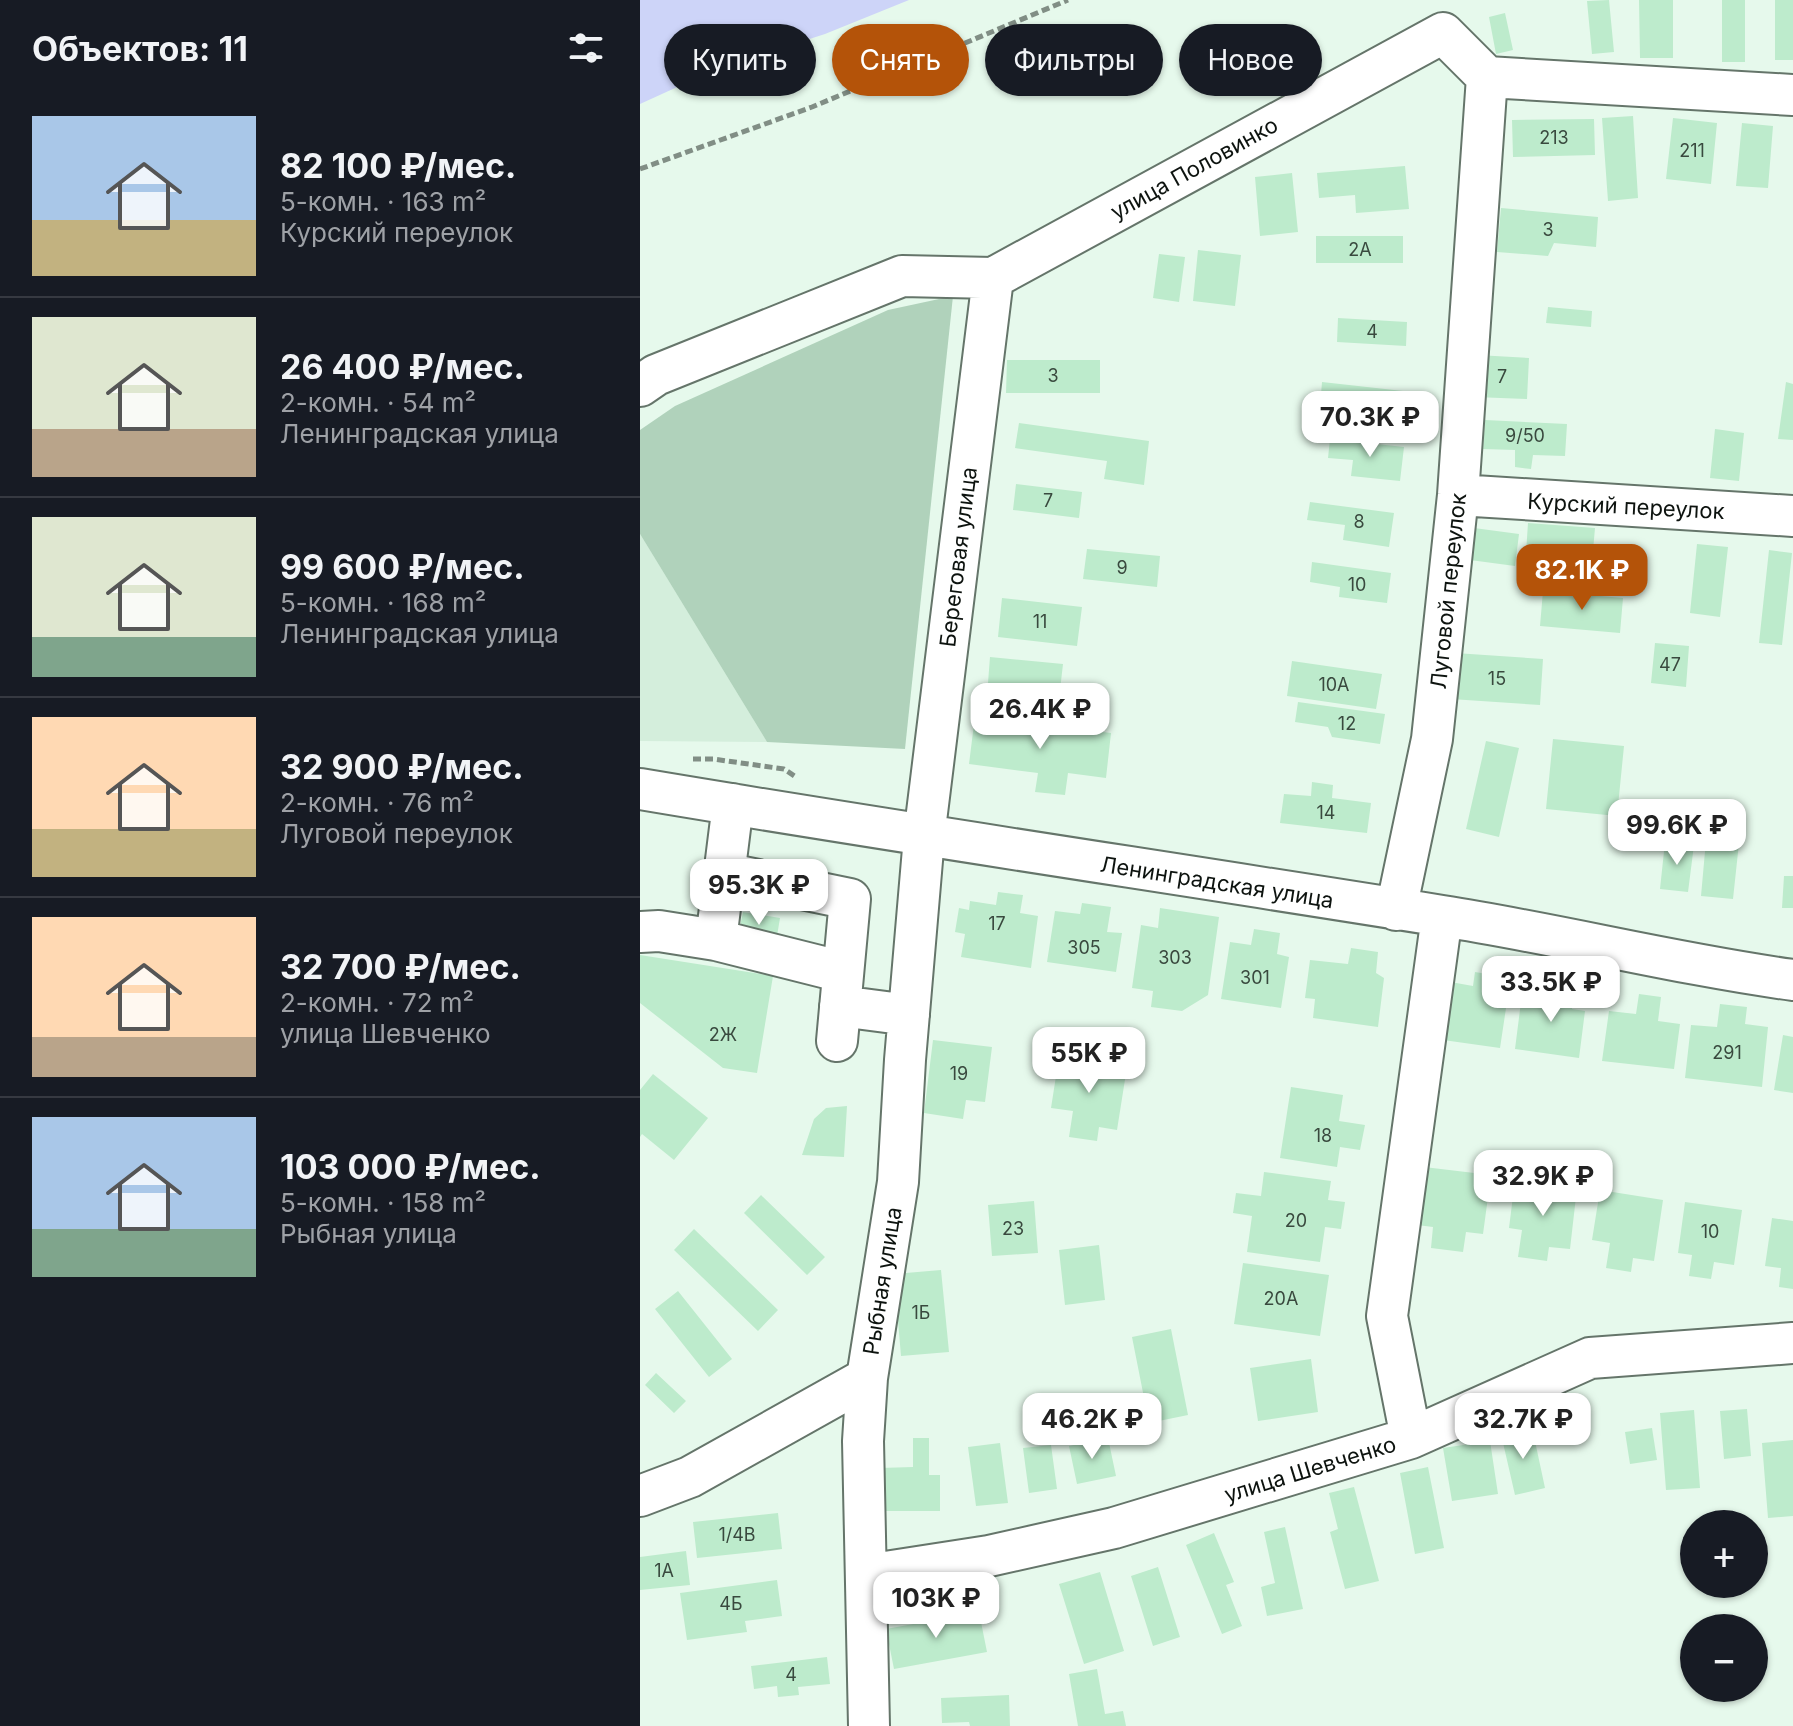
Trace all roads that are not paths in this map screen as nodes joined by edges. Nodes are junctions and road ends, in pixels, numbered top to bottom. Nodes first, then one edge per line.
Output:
1 (1487, 77) junction
2 (1793, 95) edge
3 (993, 278) junction
4 (640, 386) edge
5 (1458, 495) junction
6 (1793, 516) edge
7 (640, 790) edge
8 (733, 804) junction
9 (924, 837) junction
10 (724, 873) junction
11 (1396, 910) junction
12 (1442, 916) junction
13 (640, 932) edge
14 (716, 940) junction
15 (1793, 980) edge
16 (840, 1006) junction
17 (909, 1015) junction
18 (1793, 1343) edge
19 (867, 1378) junction
20 (1411, 1438) junction
21 (640, 1496) edge
22 (866, 1575) junction
23 (869, 1726) edge

1 - 2 street
1 - 3 street, улица Половинко
1 - 5 street, Луговой переулок
3 - 4 street, улица Половинко
3 - 9 street, Береговая улица
5 - 6 street, Курский переулок
5 - 11 street, Луговой переулок
7 - 8 street, Ленинградская улица
8 - 9 street, Ленинградская улица
8 - 10 street
9 - 11 street, Ленинградская улица
9 - 17 street, Рыбная улица
10 - 14 street
10 - 16 street
11 - 12 street, Ленинградская улица
12 - 15 street, Ленинградская улица
12 - 20 street
13 - 14 street
14 - 16 street
16 - 17 street
17 - 19 street, Рыбная улица
18 - 20 street, улица Шевченко
19 - 21 street
19 - 22 street, Рыбная улица
20 - 22 street, улица Шевченко
22 - 23 street, Рыбная улица

